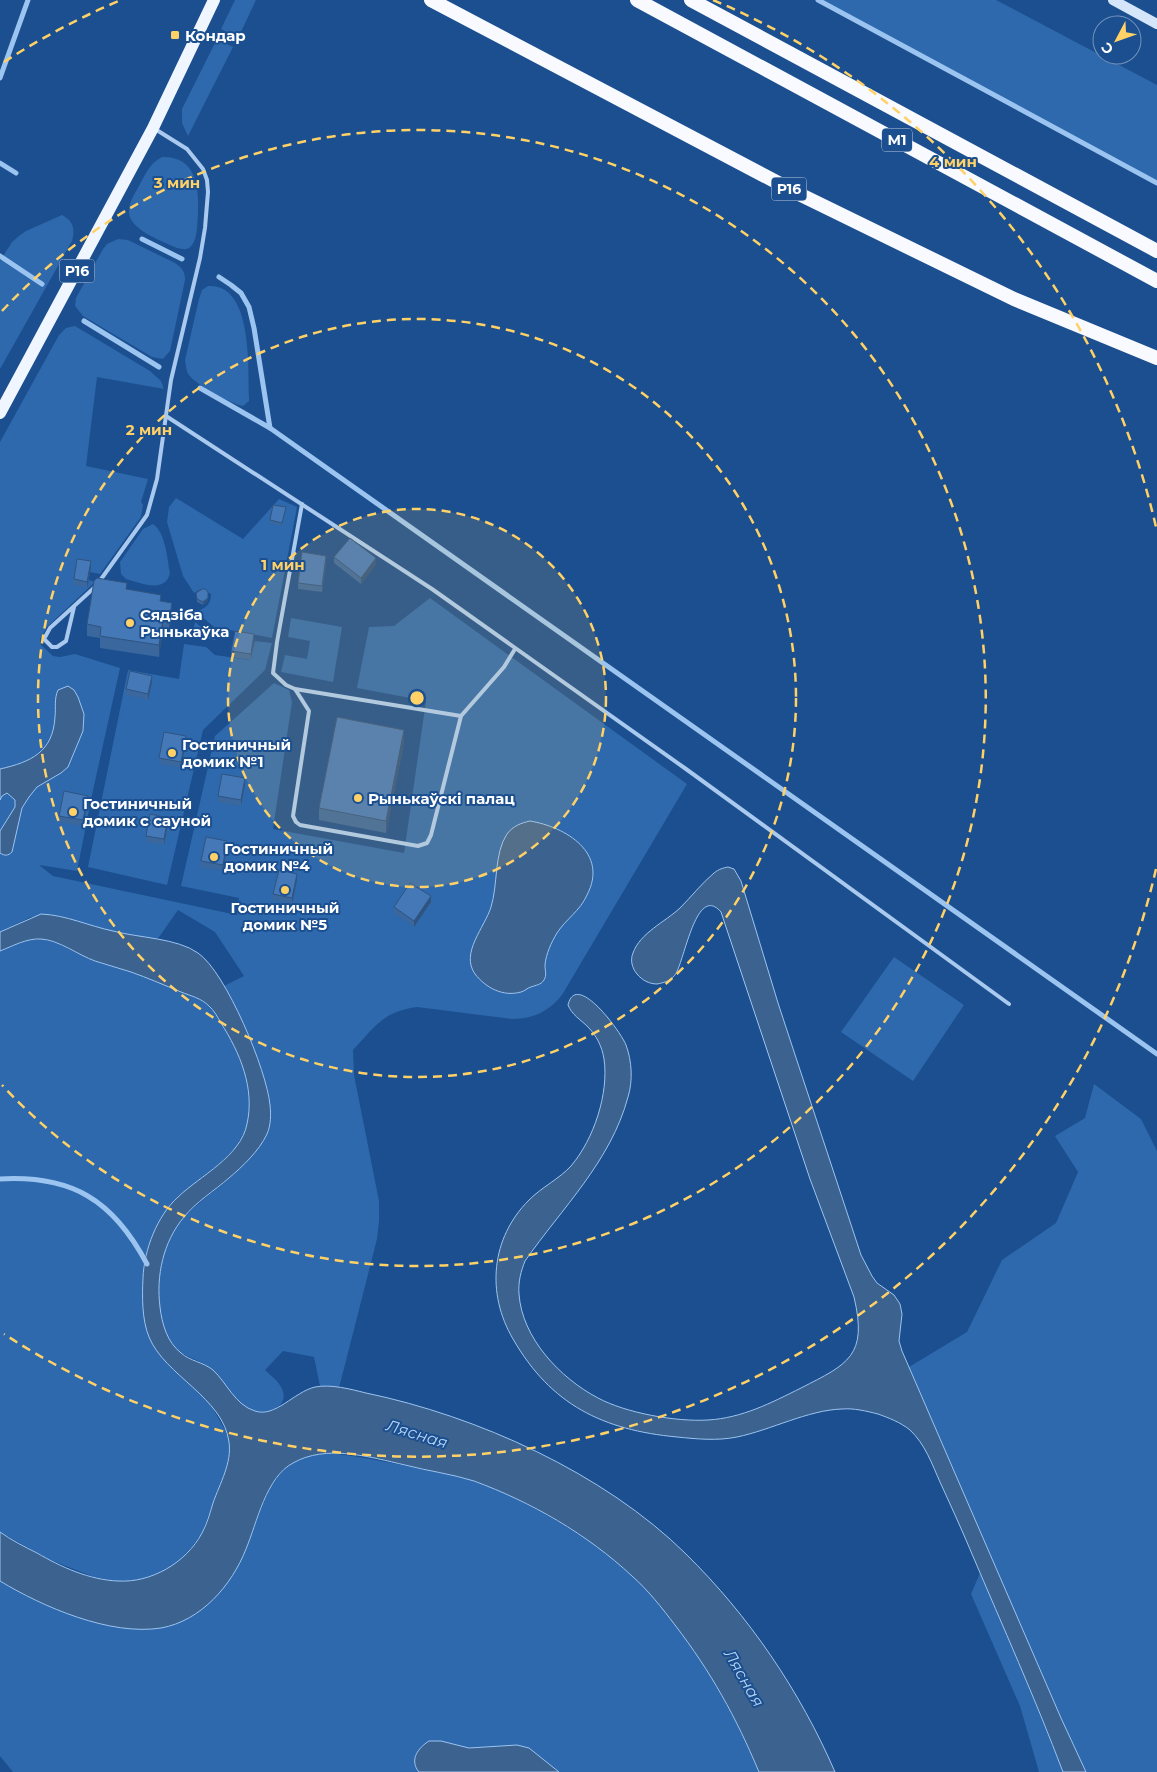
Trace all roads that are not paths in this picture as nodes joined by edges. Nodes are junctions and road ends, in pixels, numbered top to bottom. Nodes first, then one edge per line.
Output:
1 (214, 0) edge
2 (431, 0) edge
3 (637, 0) edge
4 (691, 0) edge
5 (1113, 0) edge
6 (1157, 24) edge
7 (153, 128) junction
8 (1157, 251) edge
9 (1157, 281) edge
10 (1157, 358) edge
11 (0, 413) edge
12 (166, 416) junction
13 (302, 504) junction
14 (74, 607) junction
15 (515, 649) junction
16 (295, 689) junction
17 (461, 716) junction
18 (1009, 1004) dead end

1 - 7 main road, Р16
2 - 10 highway, Р16
3 - 9 highway, М1
4 - 8 highway, М1
5 - 6 main road
7 - 11 main road, Р16
7 - 12 lane
12 - 13 lane
12 - 14 lane
13 - 15 lane
13 - 16 lane
14 - 14 lane
15 - 17 lane
15 - 18 lane
16 - 17 lane
16 - 17 lane

